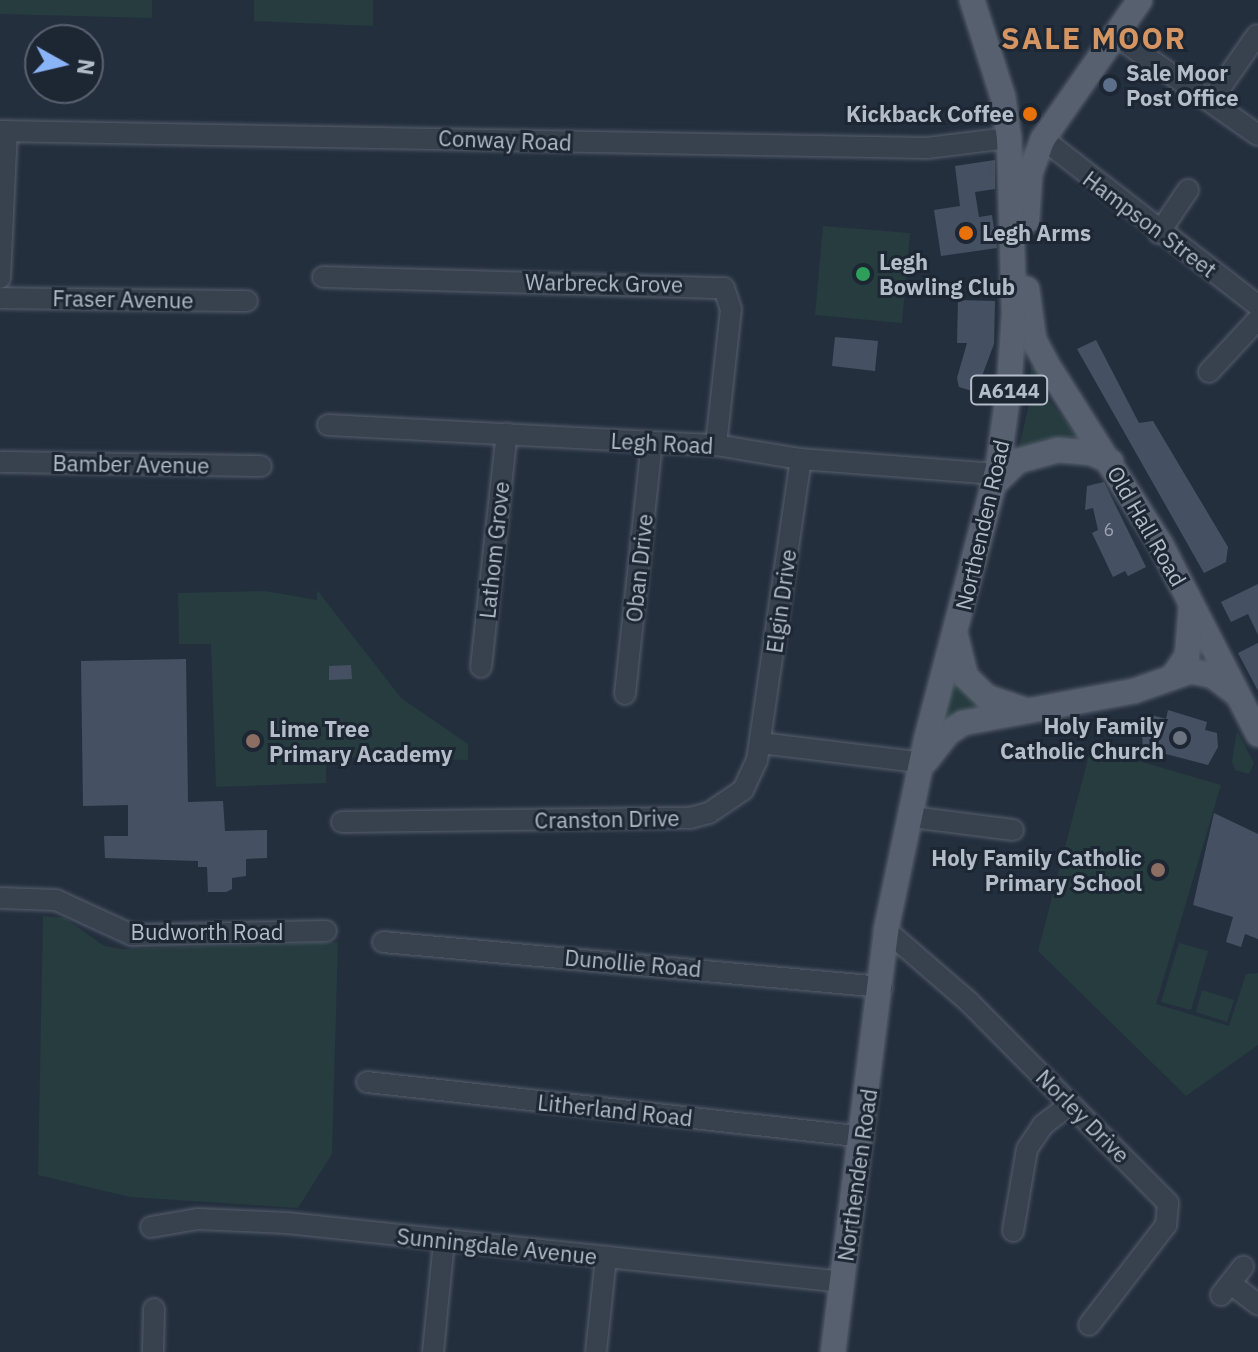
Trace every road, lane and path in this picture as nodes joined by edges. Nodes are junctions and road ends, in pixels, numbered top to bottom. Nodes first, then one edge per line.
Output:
1 (972, 0) edge
2 (1135, 4) edge
3 (1115, 35) junction
4 (1257, 35) edge
5 (1211, 101) junction
6 (4, 131) edge
7 (1258, 135) edge
8 (1009, 138) junction
9 (1043, 139) junction
10 (1188, 190) dead end
11 (1153, 228) junction
12 (323, 277) dead end
13 (0, 278) edge
14 (0, 298) edge
15 (247, 301) dead end
16 (1258, 306) edge
17 (1258, 319) edge
18 (1209, 372) dead end
19 (328, 425) dead end
20 (507, 433) junction
21 (652, 443) junction
22 (716, 445) junction
23 (801, 459) junction
24 (0, 462) edge
25 (1111, 462) junction
26 (261, 466) dead end
27 (994, 480) junction
28 (1191, 603) junction
29 (956, 637) junction
30 (481, 667) dead end
31 (1174, 675) junction
32 (625, 694) dead end
33 (1237, 694) junction
34 (1024, 709) junction
35 (1258, 734) edge
36 (760, 743) junction
37 (925, 763) junction
38 (912, 817) junction
39 (342, 822) dead end
40 (1013, 830) dead end
41 (0, 898) edge
42 (886, 930) junction
43 (326, 931) dead end
44 (383, 942) dead end
45 (882, 987) junction
46 (367, 1082) dead end
47 (1070, 1105) junction
48 (863, 1137) junction
49 (151, 1227) dead end
50 (1013, 1231) dead end
51 (444, 1241) junction
52 (606, 1257) junction
53 (843, 1282) junction
54 (1232, 1282) dead end
55 (1258, 1304) edge
56 (154, 1309) dead end
57 (1089, 1325) dead end
58 (153, 1352) edge
59 (433, 1352) edge
60 (596, 1352) edge
61 (833, 1352) edge

1 - 8 main road, A6144
2 - 3 main road, A6144
3 - 5 street
3 - 9 main road, A6144
4 - 5 street
5 - 7 street
6 - 8 street, Conway Road
6 - 13 street
8 - 27 main road, Northenden Road / A6144
9 - 11 street, Hampson Street
9 - 25 main road, Old Hall Road / A6144
10 - 11 street
11 - 16 street, Hampson Street
12 - 22 street, Warbreck Grove
14 - 15 street, Fraser Avenue
17 - 18 street
19 - 20 street, Legh Road
20 - 21 street, Legh Road
20 - 30 street, Lathom Grove
21 - 22 street, Legh Road
21 - 32 street, Oban Drive
22 - 23 street, Legh Road
23 - 27 street, Legh Road
23 - 36 street, Elgin Drive
24 - 26 street, Bamber Avenue
25 - 27 main road
25 - 28 main road, Old Hall Road / A6144
27 - 29 main road, Northenden Road / A6144
28 - 31 main road
28 - 33 main road, Old Hall Road / A6144
29 - 34 main road, A6144
29 - 37 main road, Northenden Road
31 - 33 main road, Old Hall Road / A6144
31 - 34 main road, A6144
33 - 35 main road, Old Hall Road / A6144
34 - 37 main road, Northenden Road
36 - 37 street
36 - 39 street, Cranston Drive
37 - 38 main road, Northenden Road
38 - 40 street
38 - 42 main road, Northenden Road
41 - 43 street, Budworth Road
42 - 45 main road, Northenden Road
42 - 47 street, Norley Drive
44 - 45 street, Dunollie Road
45 - 48 main road, Northenden Road
46 - 48 street, Litherland Road
47 - 50 street
47 - 57 street, Norley Drive
48 - 53 main road, Northenden Road
49 - 51 street, Sunningdale Avenue
51 - 52 street, Sunningdale Avenue
51 - 59 street
52 - 53 street, Sunningdale Avenue
52 - 60 street
53 - 61 main road, Northenden Road
54 - 55 street
56 - 58 street

